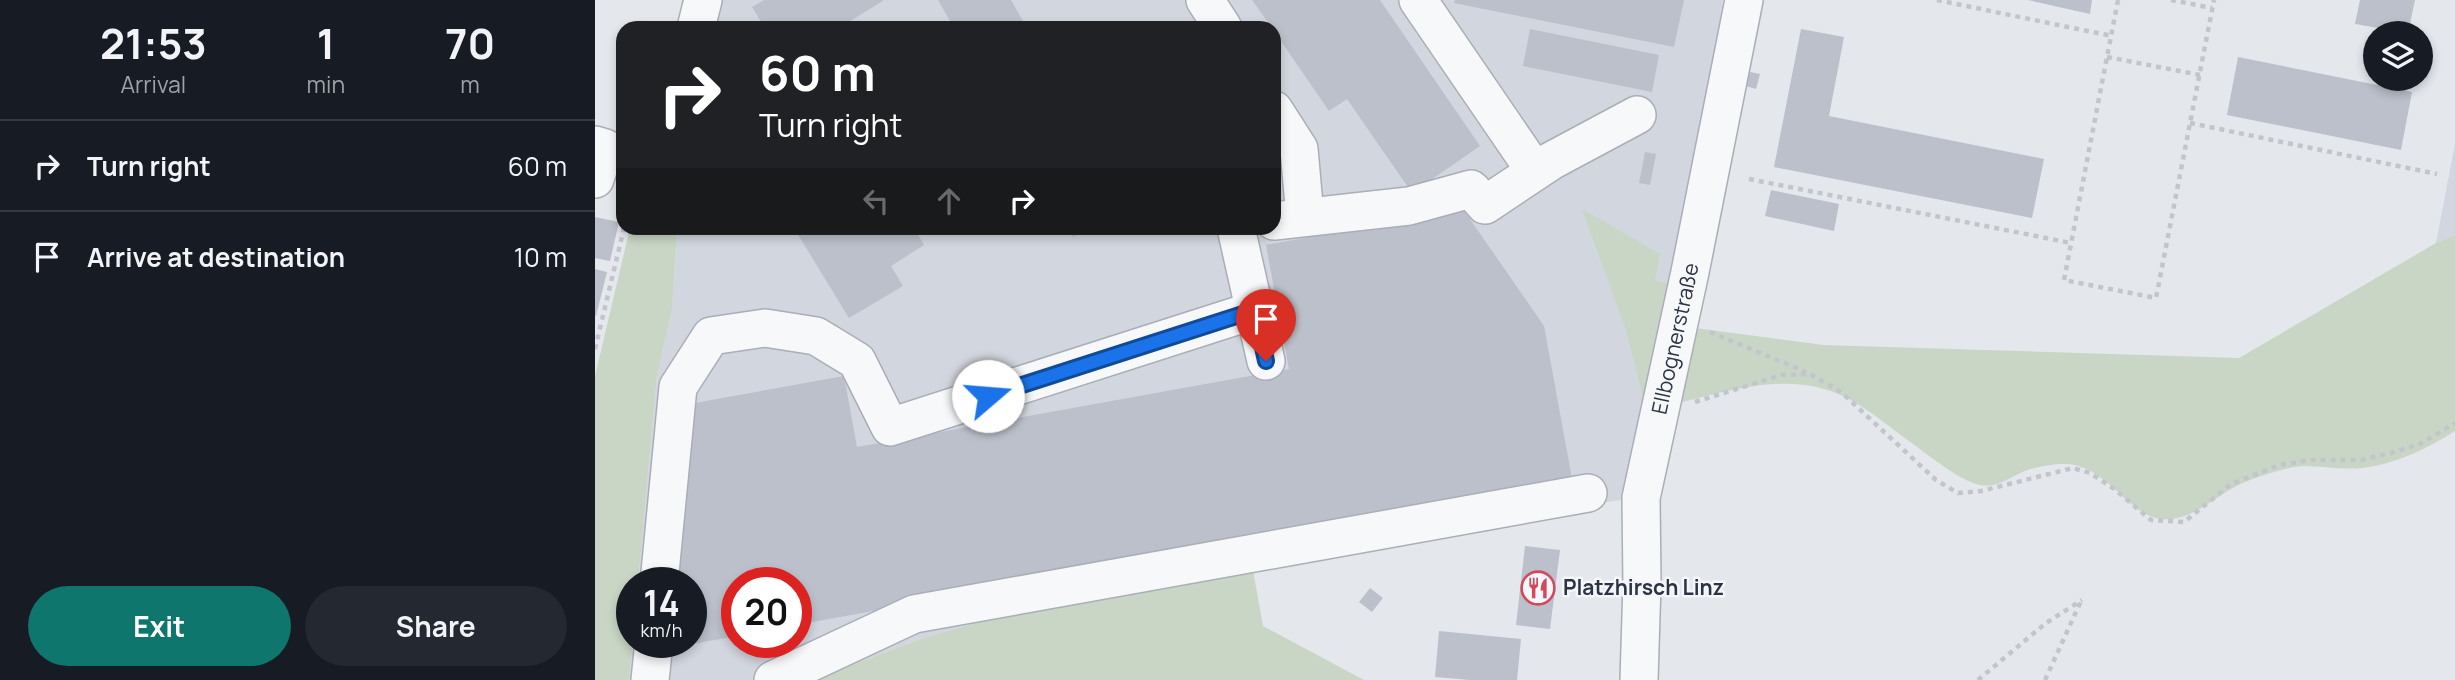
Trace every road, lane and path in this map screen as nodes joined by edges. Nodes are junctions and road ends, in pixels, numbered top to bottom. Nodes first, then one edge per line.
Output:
1 (703, 0) edge
2 (1205, 0) edge
3 (1418, 0) edge
4 (1744, 0) edge
5 (1937, 0) edge
6 (2118, 0) edge
7 (2171, 0) edge
8 (2214, 0) edge
9 (2213, 8) junction
10 (698, 21) edge
11 (1218, 21) edge
12 (2112, 36) junction
13 (2107, 57) junction
14 (2200, 75) junction
15 (1637, 115) dead end
16 (1281, 121) edge
17 (2190, 123) junction
18 (1535, 171) junction
19 (2437, 174) dead end
20 (1749, 179) dead end
21 (1290, 219) edge
22 (622, 235) edge
23 (1238, 235) edge
24 (2071, 243) junction
25 (1255, 310) junction
26 (1680, 320) junction
27 (595, 349) edge
28 (1266, 361) dead end
29 (1810, 374) junction
30 (1661, 413) junction
31 (2455, 423) edge
32 (1588, 493) dead end
33 (661, 567) edge
34 (652, 658) edge
35 (650, 680) edge
36 (773, 680) edge
37 (1639, 680) edge
38 (1978, 680) edge
39 (2045, 680) edge

1 - 10 street
2 - 11 street
3 - 18 street
4 - 26 street, Ellbognerstraße
5 - 12 path
6 - 12 path
7 - 9 path
8 - 9 path
9 - 14 path
12 - 13 path
13 - 14 path
13 - 24 path
14 - 17 path
15 - 18 street
16 - 21 street
17 - 19 path
17 - 24 path
18 - 21 street
20 - 24 path
22 - 27 path
23 - 25 street
25 - 28 street
25 - 33 street
26 - 29 path
26 - 30 street, Ellbognerstraße
29 - 30 path
29 - 31 path
30 - 37 street, Ellbognerstraße
32 - 36 street
34 - 35 street
38 - 39 path

